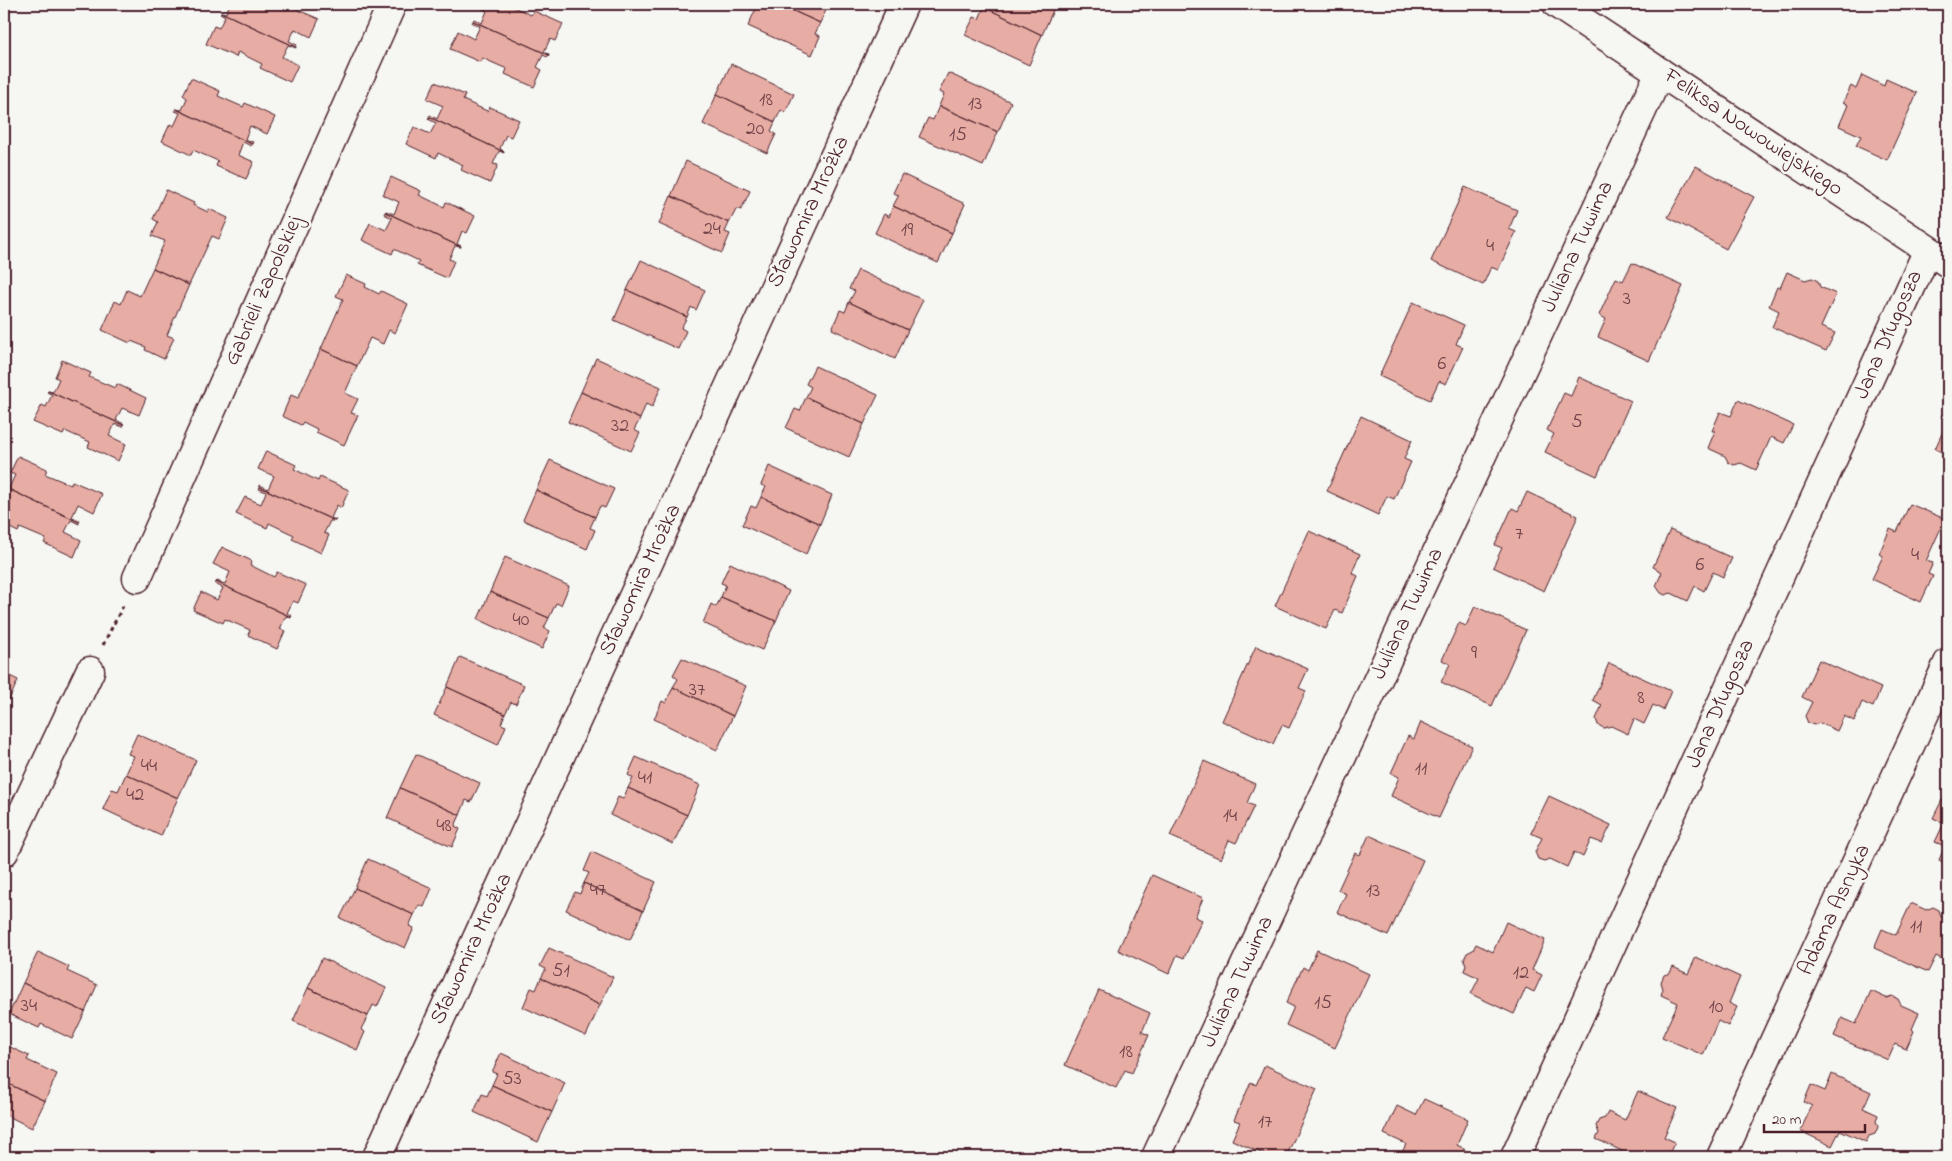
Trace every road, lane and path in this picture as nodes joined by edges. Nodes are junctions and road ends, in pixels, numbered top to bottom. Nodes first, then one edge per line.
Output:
1 (392, 4) edge
2 (904, 4) edge
3 (1557, 4) edge
4 (1660, 72) junction
5 (1938, 256) edge
6 (136, 578) joint
7 (1948, 663) edge
8 (90, 671) joint
9 (4, 852) edge
10 (377, 1157) edge
11 (1156, 1157) edge
12 (1515, 1157) edge
13 (1721, 1157) edge

1 - 6 street, Gabrieli Zapolskiej
2 - 10 street, Sławomira Mrożka
3 - 4 street, Feliksa Nowowiejskiego
4 - 5 street, Feliksa Nowowiejskiego
4 - 11 street, Juliana Tuwima
5 - 12 street, Jana Długosza
6 - 8 path
7 - 13 street, Adama Asnyka
8 - 9 street

